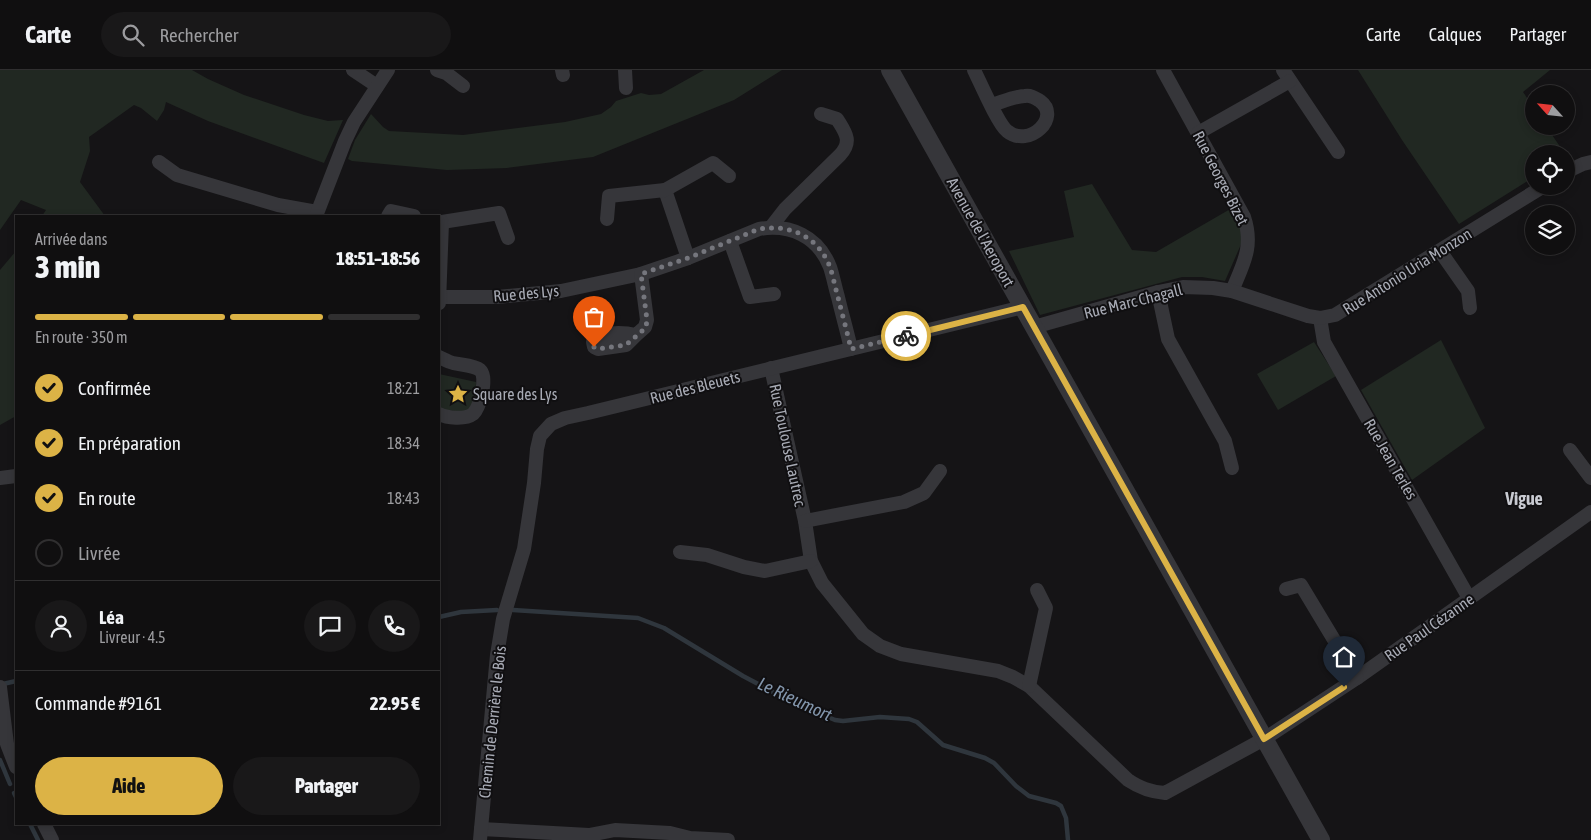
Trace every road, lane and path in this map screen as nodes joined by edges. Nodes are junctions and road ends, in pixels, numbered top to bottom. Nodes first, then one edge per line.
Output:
1 (352, 70) edge
2 (388, 70) edge
3 (436, 70) edge
4 (625, 70) edge
5 (890, 70) edge
6 (974, 70) edge
7 (1163, 70) edge
8 (1287, 75) edge
9 (377, 86) junction
10 (463, 86) dead end
11 (626, 88) dead end
12 (992, 105) dead end
13 (821, 114) dead end
14 (1198, 133) junction
15 (1338, 152) dead end
16 (159, 162) dead end
17 (1591, 162) edge
18 (1575, 168) edge
19 (729, 176) dead end
20 (665, 190) junction
21 (1530, 195) edge
22 (274, 211) edge
23 (317, 214) edge
24 (389, 215) edge
25 (409, 215) edge
26 (607, 219) dead end
27 (441, 222) edge
28 (772, 227) junction
29 (508, 238) dead end
30 (730, 241) junction
31 (1440, 251) junction
32 (688, 258) junction
33 (440, 260) edge
34 (641, 274) junction
35 (1232, 291) junction
36 (1158, 292) junction
37 (774, 294) dead end
38 (440, 297) edge
39 (1023, 307) junction
40 (1470, 308) dead end
41 (1320, 318) junction
42 (1034, 327) junction
43 (636, 335) dead end
44 (851, 349) junction
45 (440, 357) edge
46 (771, 368) junction
47 (440, 415) edge
48 (1570, 450) dead end
49 (1232, 468) dead end
50 (940, 471) dead end
51 (15, 476) edge
52 (0, 478) edge
53 (1591, 478) edge
54 (1591, 512) edge
55 (805, 521) junction
56 (680, 552) dead end
57 (811, 561) junction
58 (1286, 589) dead end
59 (1037, 590) dead end
60 (1470, 598) junction
61 (507, 605) joint
62 (1357, 678) junction
63 (1029, 686) junction
64 (0, 687) edge
65 (1264, 739) junction
66 (15, 764) edge
67 (44, 825) edge
68 (481, 834) edge
69 (52, 840) edge
70 (728, 840) edge
71 (1321, 840) edge

1 - 9 street
2 - 9 street
3 - 10 street
4 - 11 street
5 - 39 street, Avenue de l'Aeroport
6 - 12 street
7 - 14 street, Rue Georges Bizet
8 - 14 street
8 - 15 street
9 - 23 street
13 - 28 street
14 - 35 street, Rue Georges Bizet
16 - 22 street
17 - 18 street
19 - 20 street
20 - 26 street
20 - 32 street
21 - 31 street, Rue Antonio Uria Monzon
22 - 23 street
24 - 25 street
27 - 29 street
27 - 33 street
28 - 30 street, Rue des Lys
28 - 44 street, Rue des Lys
30 - 32 street, Rue des Lys
30 - 37 street
31 - 40 street
31 - 41 street, Rue Antonio Uria Monzon
32 - 34 street, Rue des Lys
34 - 38 street, Rue des Lys
34 - 43 street
35 - 36 street, Rue Marc Chagall
35 - 41 street, Rue Antonio Uria Monzon
36 - 42 street, Rue Marc Chagall
36 - 49 street
39 - 42 street, Avenue de l'Aeroport
39 - 44 street, Rue des Bleuets
41 - 60 street, Rue Jean Terles
42 - 65 street, Avenue de l'Aeroport
44 - 46 street, Rue des Bleuets
45 - 47 street
46 - 55 street, Rue Toulouse Lautrec
46 - 61 street, Rue des Bleuets
48 - 53 street
50 - 55 street, Rue Toulouse Lautrec
51 - 52 street
54 - 60 street, Rue Paul Cézanne
55 - 57 street, Rue Toulouse Lautrec
56 - 57 street
57 - 63 street, Rue Toulouse Lautrec
58 - 62 street
59 - 63 street
60 - 62 street, Rue Paul Cézanne
61 - 68 street, Chemin de Derrière le Bois
62 - 65 street, Rue Paul Cézanne
63 - 65 street, Rue Toulouse Lautrec
64 - 66 street
65 - 71 street, Avenue de l'Aeroport
67 - 69 street
68 - 70 street

